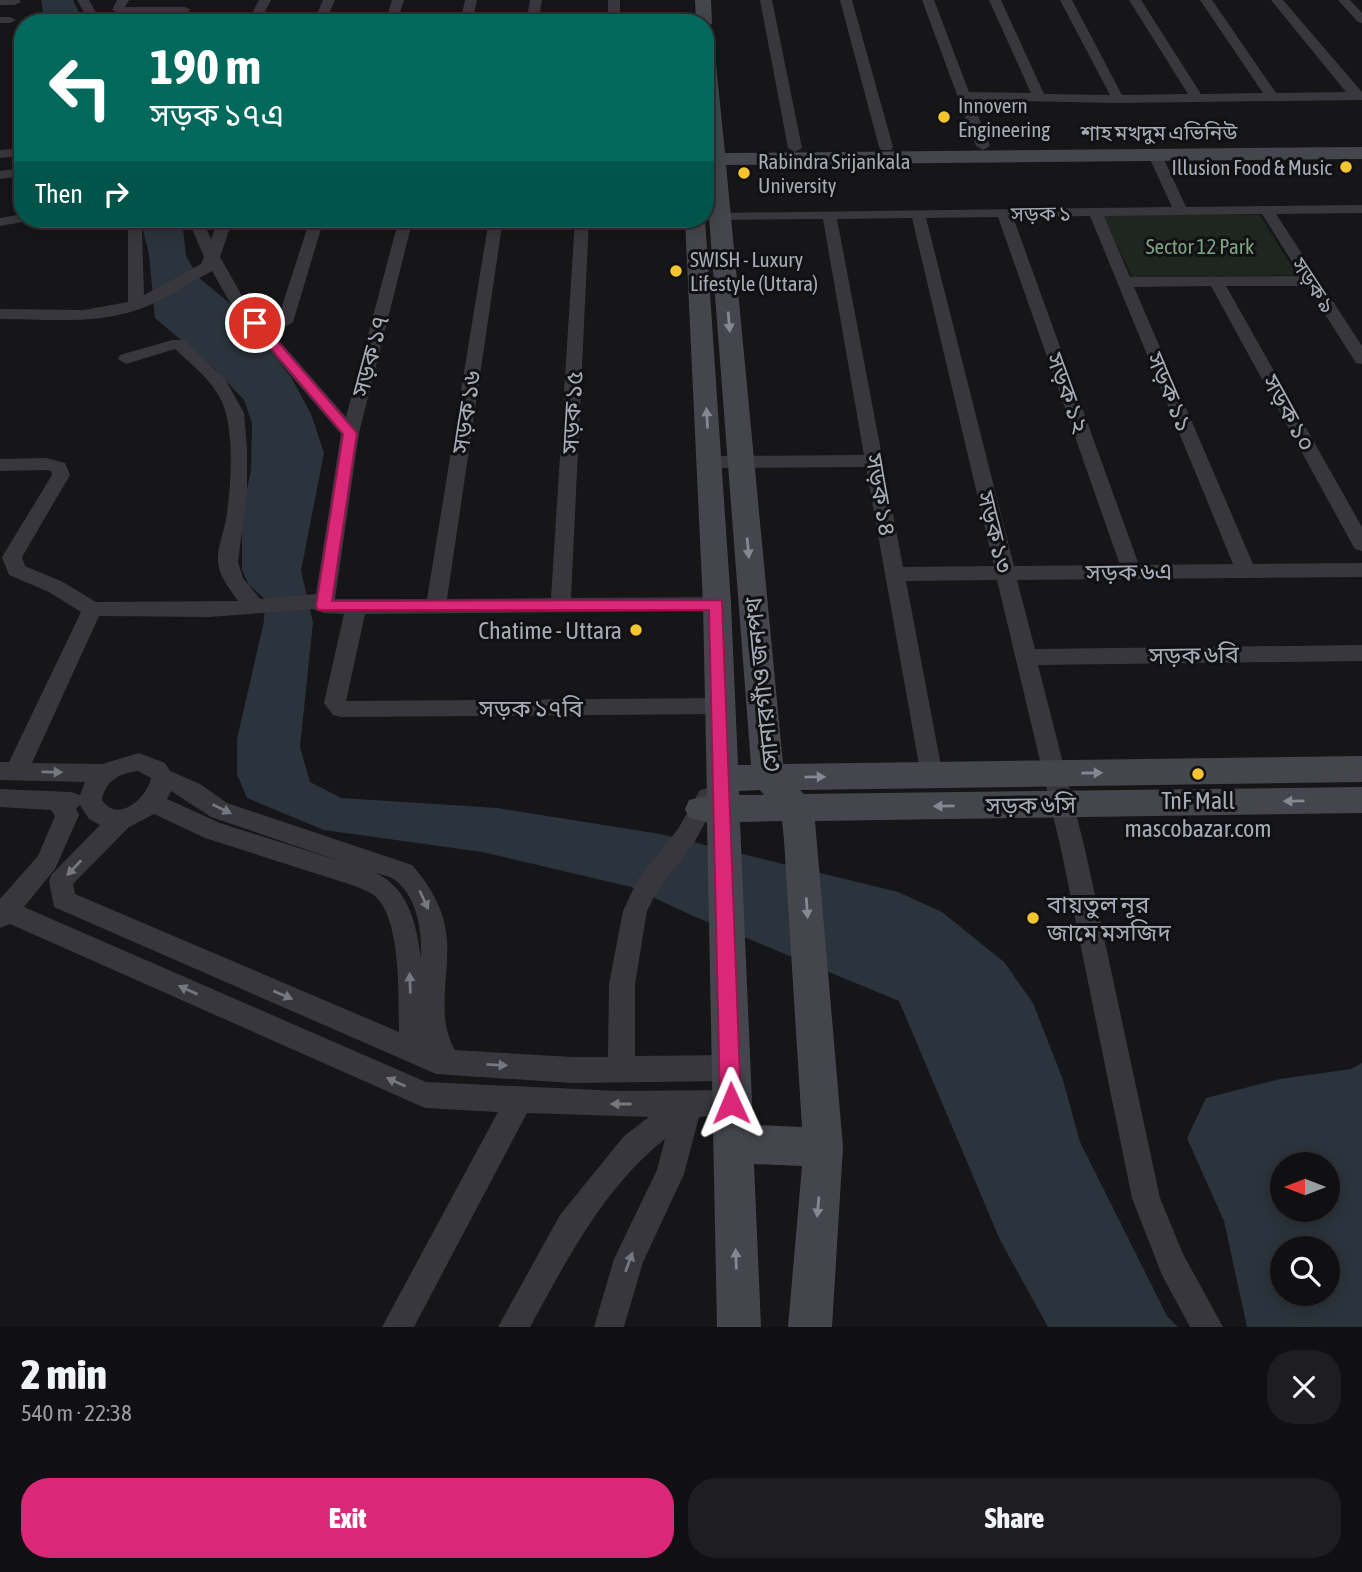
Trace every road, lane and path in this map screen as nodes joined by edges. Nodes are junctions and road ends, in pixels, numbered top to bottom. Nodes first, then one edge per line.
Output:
1 (766, 0) edge
2 (846, 0) edge
3 (928, 0) edge
4 (995, 0) edge
5 (1066, 0) edge
6 (1135, 0) edge
7 (1206, 0) edge
8 (1277, 0) edge
9 (1344, 0) edge
10 (0, 2) edge
11 (15, 2) edge
12 (120, 4) edge
13 (188, 5) edge
14 (1362, 20) edge
15 (964, 96) junction
16 (1359, 96) edge
17 (1039, 97) junction
18 (1196, 97) junction
19 (1272, 97) junction
20 (1118, 99) junction
21 (1362, 143) edge
22 (983, 146) junction
23 (886, 147) junction
24 (794, 148) junction
25 (1132, 150) junction
26 (929, 152) junction
27 (1362, 153) edge
28 (714, 154) edge
29 (714, 154) edge
30 (1155, 155) junction
31 (1356, 209) edge
32 (1266, 210) junction
33 (1181, 211) junction
34 (1095, 212) junction
35 (1004, 213) junction
36 (918, 214) junction
37 (829, 215) junction
38 (714, 217) edge
39 (1362, 227) edge
40 (134, 228) edge
41 (198, 228) edge
42 (223, 228) edge
43 (314, 228) edge
44 (404, 228) edge
45 (495, 228) edge
46 (582, 228) edge
47 (708, 228) edge
48 (709, 228) edge
49 (210, 262) junction
50 (1311, 281) junction
51 (1123, 282) junction
52 (1216, 282) junction
53 (136, 305) junction
54 (0, 314) edge
55 (285, 322) dead end
56 (127, 359) dead end
57 (1362, 359) edge
58 (350, 433) junction
59 (741, 461) junction
60 (874, 461) junction
61 (709, 462) junction
62 (0, 465) edge
63 (1362, 544) edge
64 (1362, 570) edge
65 (1247, 571) junction
66 (1132, 572) junction
67 (1006, 573) junction
68 (895, 574) junction
69 (321, 604) junction
70 (717, 604) junction
71 (436, 605) junction
72 (561, 605) junction
73 (258, 607) junction
74 (356, 607) junction
75 (92, 609) junction
76 (1362, 653) edge
77 (1026, 657) junction
78 (721, 706) junction
79 (1362, 769) edge
80 (8, 772) edge
81 (104, 773) junction
82 (162, 776) junction
83 (932, 776) junction
84 (768, 778) junction
85 (1059, 789) junction
86 (0, 798) edge
87 (57, 800) junction
88 (1362, 800) edge
89 (90, 801) junction
90 (153, 803) junction
91 (711, 814) junction
92 (121, 819) junction
93 (799, 824) junction
94 (4, 914) edge
95 (412, 1051) junction
96 (448, 1062) junction
97 (621, 1070) junction
98 (731, 1086) junction
99 (519, 1100) junction
100 (689, 1103) junction
101 (732, 1144) junction
102 (823, 1147) junction
103 (816, 1318) edge
104 (397, 1327) edge
105 (513, 1327) edge
106 (610, 1327) edge
107 (739, 1327) edge
108 (1208, 1327) edge

1 - 24 street
2 - 23 street
3 - 15 street
4 - 17 street
5 - 20 street
6 - 18 street
7 - 19 street
8 - 16 street
9 - 14 street
10 - 11 street
12 - 13 street
15 - 17 street
15 - 22 street
16 - 19 street
17 - 20 street
18 - 19 street
18 - 20 street
21 - 25 main road, শাহ মখদুম এভিনিউ
22 - 25 main road, শাহ মখদুম এভিনিউ
22 - 26 main road, শাহ মখদুম এভিনিউ
23 - 24 main road, শাহ মখদুম এভিনিউ
23 - 26 main road, শাহ মখদুম এভিনিউ
24 - 28 main road, শাহ মখদুম এভিনিউ
25 - 26 main road, শাহ মখদুম এভিনিউ
25 - 30 main road, শাহ মখদুম এভিনিউ
26 - 29 main road, শাহ মখদুম এভিনিউ
27 - 30 main road, শাহ মখদুম এভিনিউ
30 - 33 street
31 - 32 street, সড়ক ১
31 - 39 street
32 - 33 street, সড়ক ১
32 - 50 street, সড়ক ৯
33 - 34 street, সড়ক ১
34 - 35 street, সড়ক ১
34 - 51 street, সড়ক ১১
35 - 36 street, সড়ক ১
35 - 66 street, সড়ক ১২
36 - 37 street, সড়ক ১
36 - 67 street, সড়ক ১৩
37 - 38 street, সড়ক ১
37 - 60 street, সড়ক ১৪
40 - 53 street
41 - 49 street
42 - 49 street
43 - 55 street
44 - 58 street, সড়ক ১৭
45 - 71 street, সড়ক ১৬
46 - 72 street, সড়ক ১৫
61 -> 47 main road, সোনারগাঁও জনপথ
48 -> 59 main road, সোনারগাঁও জনপথ
49 - 53 street
49 - 58 street
50 - 52 street
50 - 57 street, সড়ক ৯
51 - 52 street
51 - 65 street, সড়ক ১১
52 - 63 street, সড়ক ১০
53 - 54 street
56 - 73 street
58 - 69 street, সড়ক ১৭
59 - 60 street
59 - 61 street
59 -> 84 main road, সোনারগাঁও জনপথ
60 - 68 street, সড়ক ১৪
61 - 70 main road, সোনারগাঁও জনপথ
62 - 75 street
64 - 65 street, সড়ক ৬এ
65 - 66 street, সড়ক ৬এ
66 - 67 street, সড়ক ৬এ
67 - 68 street, সড়ক ৬এ
67 - 77 street, সড়ক ১৩
68 - 83 street, সড়ক ১৪
69 - 73 street
69 - 74 street
70 - 72 street
70 - 78 main road, সোনারগাঁও জনপথ
71 - 72 street
71 - 74 street
73 - 75 street
74 - 78 street, সড়ক ১৭বি
75 - 80 street
76 - 77 street, সড়ক ৬বি
77 - 85 street, সড়ক ১৩
78 - 91 main road, সোনারগাঁও জনপথ
85 -> 79 main road, সড়ক ৬সি
80 -> 81 street
81 - 82 street
81 - 89 street
82 - 90 street
82 -> 96 street
84 -> 83 main road, সড়ক ৬সি
83 - 85 main road, সড়ক ৬সি
84 - 91 main road, সড়ক ৬সি
84 - 93 main road, সোনারগাঁও জনপথ
88 -> 85 main road, সড়ক ৬সি
85 -> 93 main road, সড়ক ৬সি
85 - 108 street, সড়ক ১৩
86 - 87 street
87 - 89 street
87 - 94 street
89 - 92 street
90 - 92 street
95 -> 90 street
91 - 93 main road, সড়ক ৬সি
91 - 97 street
91 - 98 main road, সোনারগাঁও জনপথ
92 -> 95 street
93 -> 102 main road
99 -> 94 street
95 - 96 street
96 -> 97 street
97 - 98 street
98 - 100 street
98 - 101 main road, সোনারগাঁও জনপথ
100 -> 99 street
99 - 104 street
100 - 105 street
106 -> 100 street
101 - 102 main road
107 -> 101 main road, সোনারগাঁও জনপথ
102 -> 103 main road

